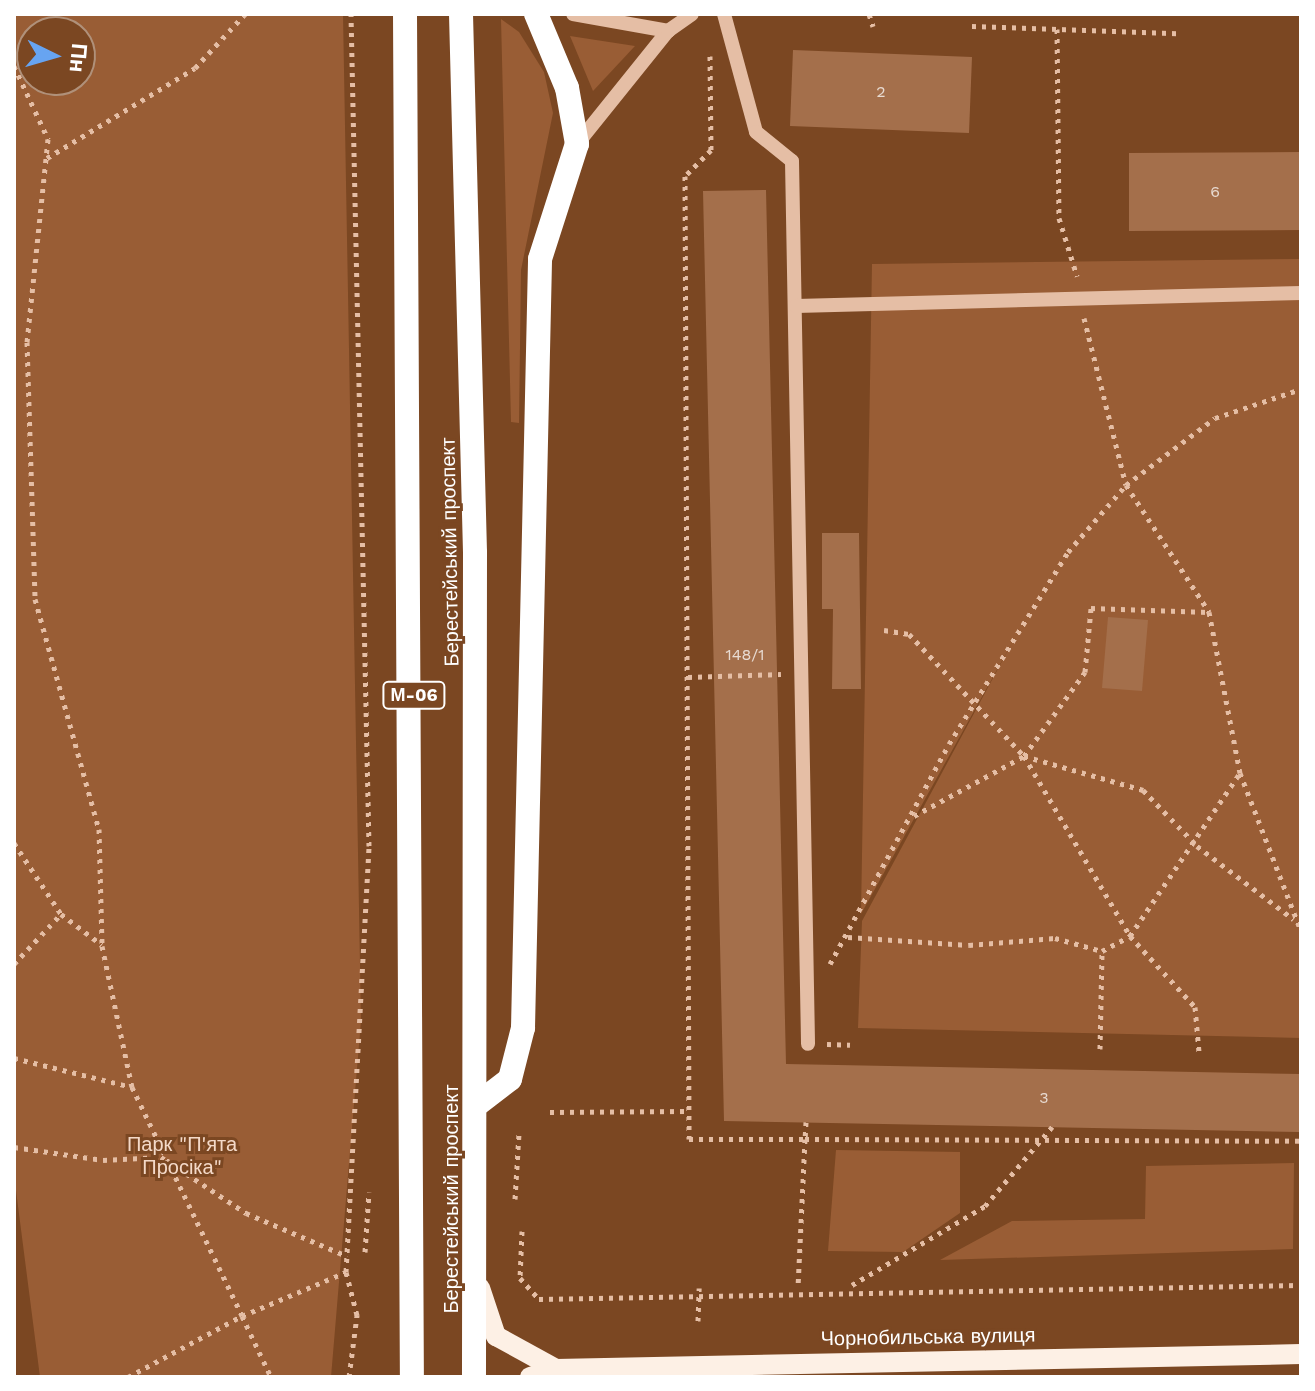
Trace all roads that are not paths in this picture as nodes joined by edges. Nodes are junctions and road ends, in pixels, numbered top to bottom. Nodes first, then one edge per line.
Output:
1 (405, 14) edge
2 (461, 14) edge
3 (536, 14) edge
4 (573, 14) edge
5 (692, 14) edge
6 (727, 18) edge
7 (668, 31) junction
8 (577, 144) junction
9 (1301, 293) edge
10 (796, 306) junction
11 (808, 1044) dead end
12 (475, 1106) junction
13 (475, 1253) junction
14 (1301, 1354) edge
15 (556, 1369) junction
16 (412, 1377) edge
17 (474, 1377) edge
18 (530, 1377) edge

1 - 16 highway, Берестейський проспект / М-06
2 - 12 highway, Берестейський проспект / М-06
3 - 8 highway
4 - 7 street
5 - 7 street
6 - 10 street
7 - 8 street
8 - 12 highway
9 - 10 street
10 - 11 street
12 - 13 highway, Берестейський проспект / М-06
13 - 15 main road, Чорнобильська вулиця
13 - 17 highway, Берестейський проспект / М-06
14 - 15 main road, Чорнобильська вулиця
15 - 18 main road, Чорнобильська вулиця

